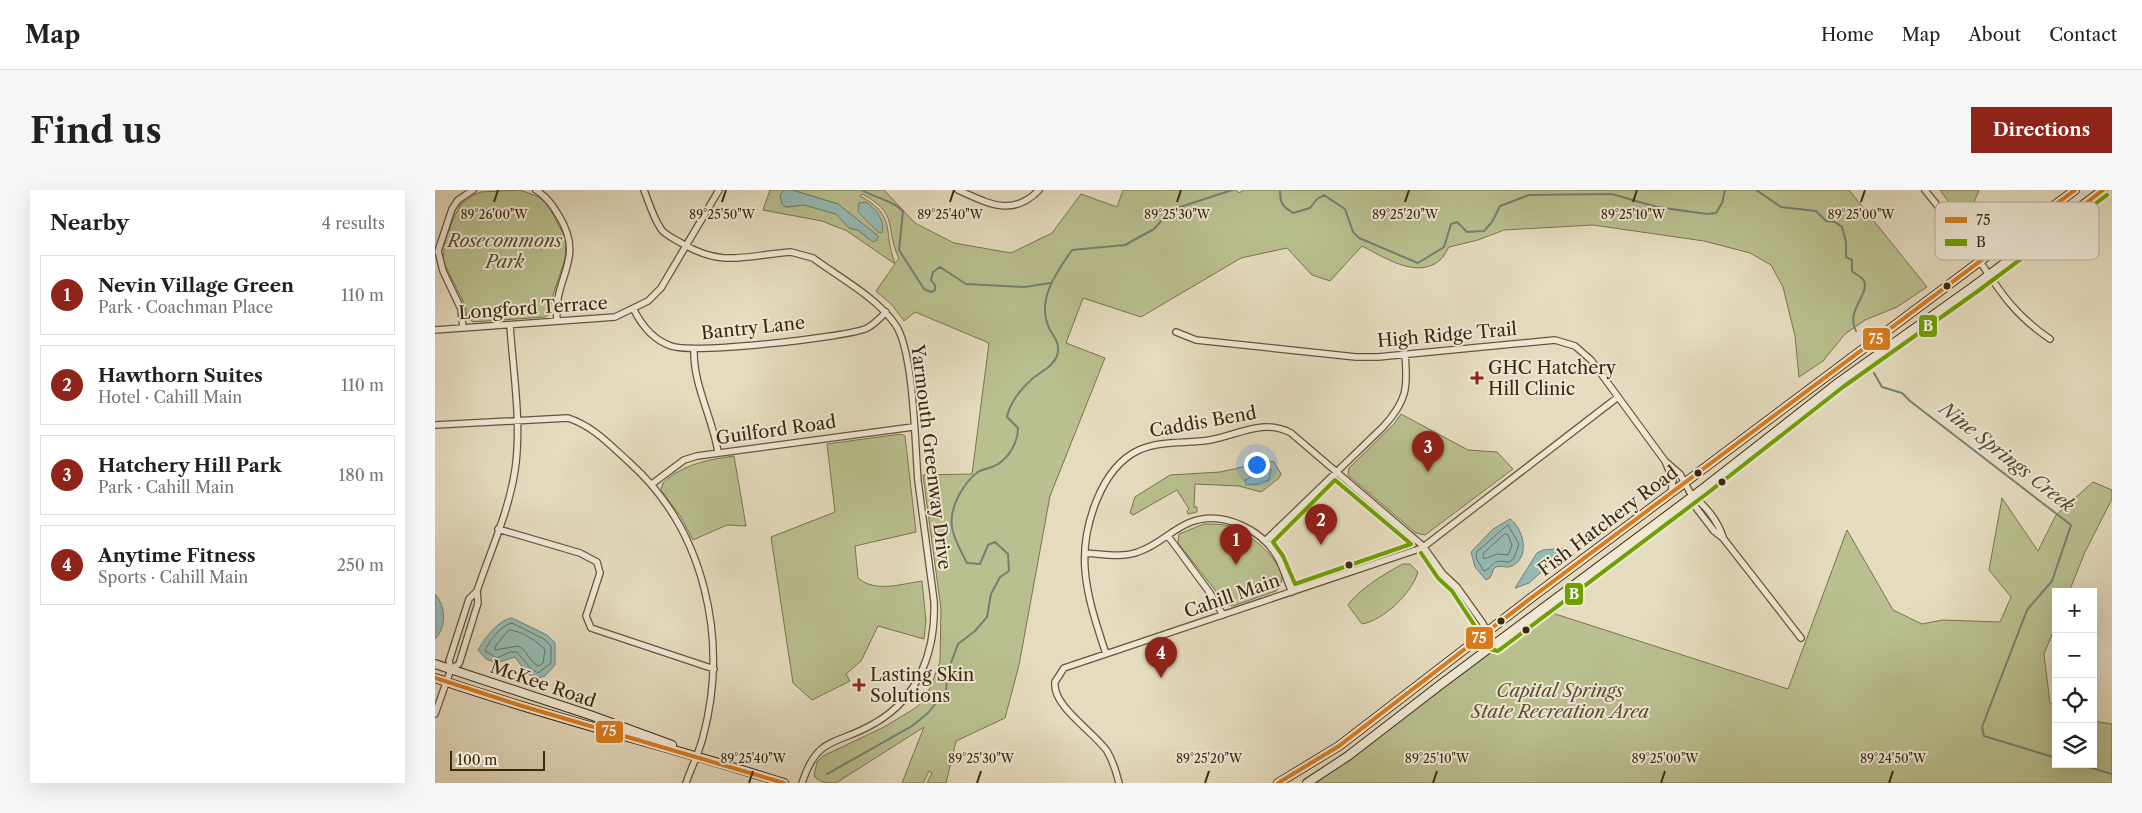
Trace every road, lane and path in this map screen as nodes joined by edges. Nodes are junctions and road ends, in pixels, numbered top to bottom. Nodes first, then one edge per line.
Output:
1 (473, 190) edge
2 (536, 190) edge
3 (644, 190) edge
4 (719, 190) edge
5 (958, 190) edge
6 (1039, 190) edge
7 (1925, 190) edge
8 (2075, 190) edge
9 (2102, 191) edge
10 (2061, 202) edge
11 (2085, 202) edge
12 (1935, 203) edge
13 (687, 246) junction
14 (1977, 260) edge
15 (1994, 260) edge
16 (1998, 260) edge
17 (1984, 269) junction
18 (634, 310) junction
19 (885, 312) junction
20 (557, 321) junction
21 (510, 325) junction
22 (463, 328) junction
23 (435, 330) edge
24 (1176, 332) dead end
25 (2050, 339) dead end
26 (694, 349) junction
27 (1405, 354) junction
28 (1618, 397) junction
29 (517, 419) junction
30 (435, 425) edge
31 (913, 427) junction
32 (718, 452) junction
33 (1665, 461) junction
34 (1335, 472) junction
35 (1685, 482) junction
36 (652, 484) junction
37 (1671, 492) junction
38 (1693, 496) junction
39 (498, 529) junction
40 (1168, 536) junction
41 (1265, 541) junction
42 (1423, 546) junction
43 (1085, 553) junction
44 (477, 591) junction
45 (1291, 592) junction
46 (1223, 615) junction
47 (1487, 631) junction
48 (1801, 638) dead end
49 (1495, 645) junction
50 (1106, 654) junction
51 (435, 664) edge
52 (451, 669) junction
53 (714, 670) junction
54 (435, 678) edge
55 (446, 682) junction
56 (435, 714) edge
57 (697, 756) junction
58 (686, 783) edge
59 (784, 783) edge
60 (802, 783) edge
61 (1119, 783) edge
62 (1278, 783) edge
63 (1307, 783) edge

1 - 22 street
2 - 20 street
3 - 13 street, Yarmouth Greenway Drive
4 - 13 street, Longford Terrace
5 - 6 street
7 - 12 street
8 - 10 main road, Fish Hatchery Road
9 - 11 main road, Fish Hatchery Road
13 - 18 street, Longford Terrace
13 - 19 street, Yarmouth Greenway Drive
14 - 17 street
15 - 17 main road, Fish Hatchery Road
16 - 17 main road, Fish Hatchery Road
17 - 25 street
17 - 35 main road, Fish Hatchery Road
17 - 38 main road, Fish Hatchery Road
18 - 20 street, Longford Terrace
18 - 26 street, Bantry Lane
19 - 26 street, Bantry Lane
19 - 31 street, Yarmouth Greenway Drive
20 - 21 street, Longford Terrace
21 - 22 street, Longford Terrace
21 - 29 street
22 - 23 street, Longford Terrace
24 - 27 street, High Ridge Trail
26 - 32 street
27 - 28 street, High Ridge Trail
27 - 34 street
28 - 33 street, High Ridge Trail
28 - 42 street, Cahill Main
29 - 30 street
29 - 36 street
29 - 39 street
31 - 32 street, Guilford Road
31 - 60 street, Yarmouth Greenway Drive
32 - 36 street, Guilford Road
33 - 35 street, High Ridge Trail
33 - 37 street, High Ridge Trail
34 - 41 street
34 - 42 street, Caddis Bend
34 - 43 street, Caddis Bend
35 - 37 main road, Fish Hatchery Road
35 - 38 street, High Ridge Trail
36 - 53 street
37 - 47 main road, Fish Hatchery Road
38 - 48 street, High Ridge Trail
38 - 49 main road, Fish Hatchery Road
39 - 44 street
39 - 53 street
40 - 41 street
40 - 43 street
40 - 46 street
41 - 45 street
42 - 45 street, Cahill Main
42 - 47 street, Caddis Bend
43 - 50 street, Caddis Bend
44 - 52 street
44 - 52 street
45 - 46 street, Cahill Main
46 - 50 street, Cahill Main
47 - 49 street, Caddis Bend
47 - 62 main road, Fish Hatchery Road
49 - 63 main road, Fish Hatchery Road
50 - 61 street, Cahill Main
51 - 52 main road, McKee Road
52 - 55 street
52 - 57 main road, McKee Road
53 - 57 street
54 - 55 main road, McKee Road
55 - 56 street
55 - 57 main road, McKee Road
57 - 58 street
57 - 59 main road, McKee Road

